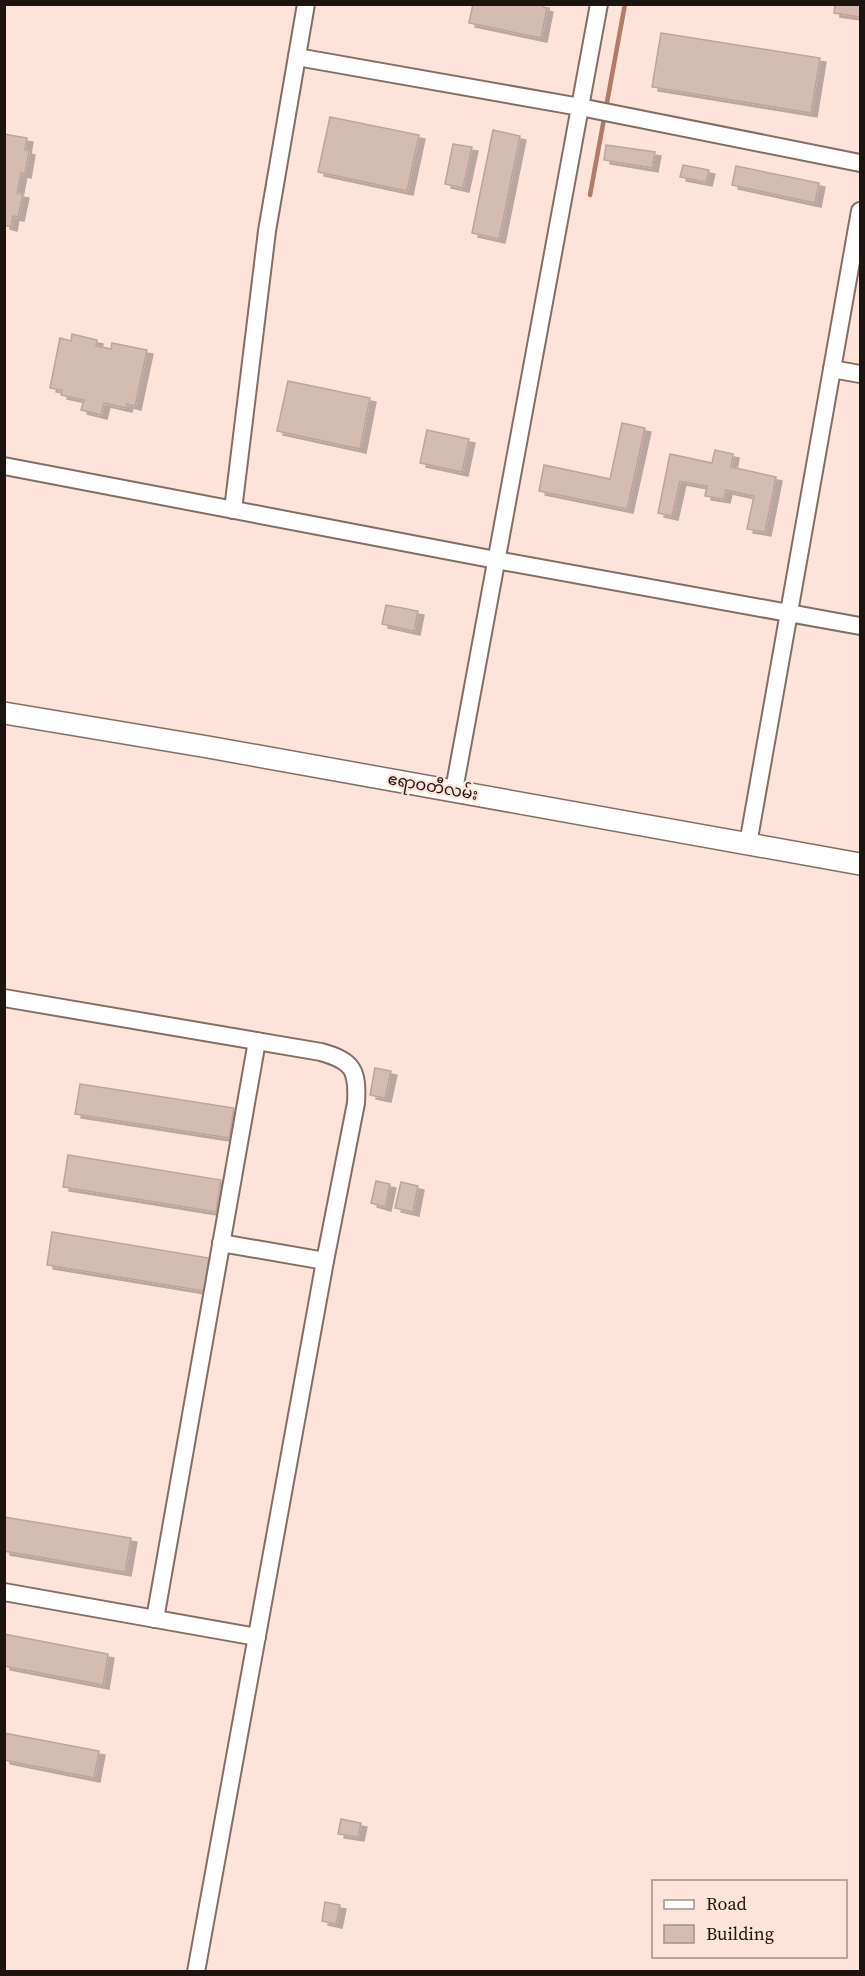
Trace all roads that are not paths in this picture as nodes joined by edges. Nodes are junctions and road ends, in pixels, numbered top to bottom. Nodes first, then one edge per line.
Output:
1 (306, 4) edge
2 (599, 4) edge
3 (297, 57) junction
4 (580, 107) junction
5 (861, 163) edge
6 (861, 211) edge
7 (832, 369) junction
8 (861, 374) edge
9 (4, 466) edge
10 (233, 510) junction
11 (496, 560) junction
12 (789, 614) junction
13 (861, 626) edge
14 (4, 713) edge
15 (454, 790) junction
16 (748, 844) junction
17 (861, 864) edge
18 (4, 998) edge
19 (257, 1041) junction
20 (221, 1243) junction
21 (325, 1261) junction
22 (4, 1592) edge
23 (155, 1619) junction
24 (257, 1637) junction
25 (196, 1971) edge

1 - 3 street
2 - 4 street
3 - 4 street
3 - 10 street
4 - 5 street
4 - 11 street
6 - 7 street
7 - 8 street
7 - 12 street
9 - 10 street
10 - 11 street
11 - 12 street
11 - 15 street
12 - 13 street
12 - 16 street
14 - 15 street, ဧရာဝတီလမ်း
15 - 16 street, ဧရာဝတီလမ်း
16 - 17 street, ဧရာဝတီလမ်း
18 - 19 street
19 - 20 street
19 - 21 street
20 - 21 street
20 - 23 street
21 - 24 street
22 - 23 street
23 - 24 street
24 - 25 street

